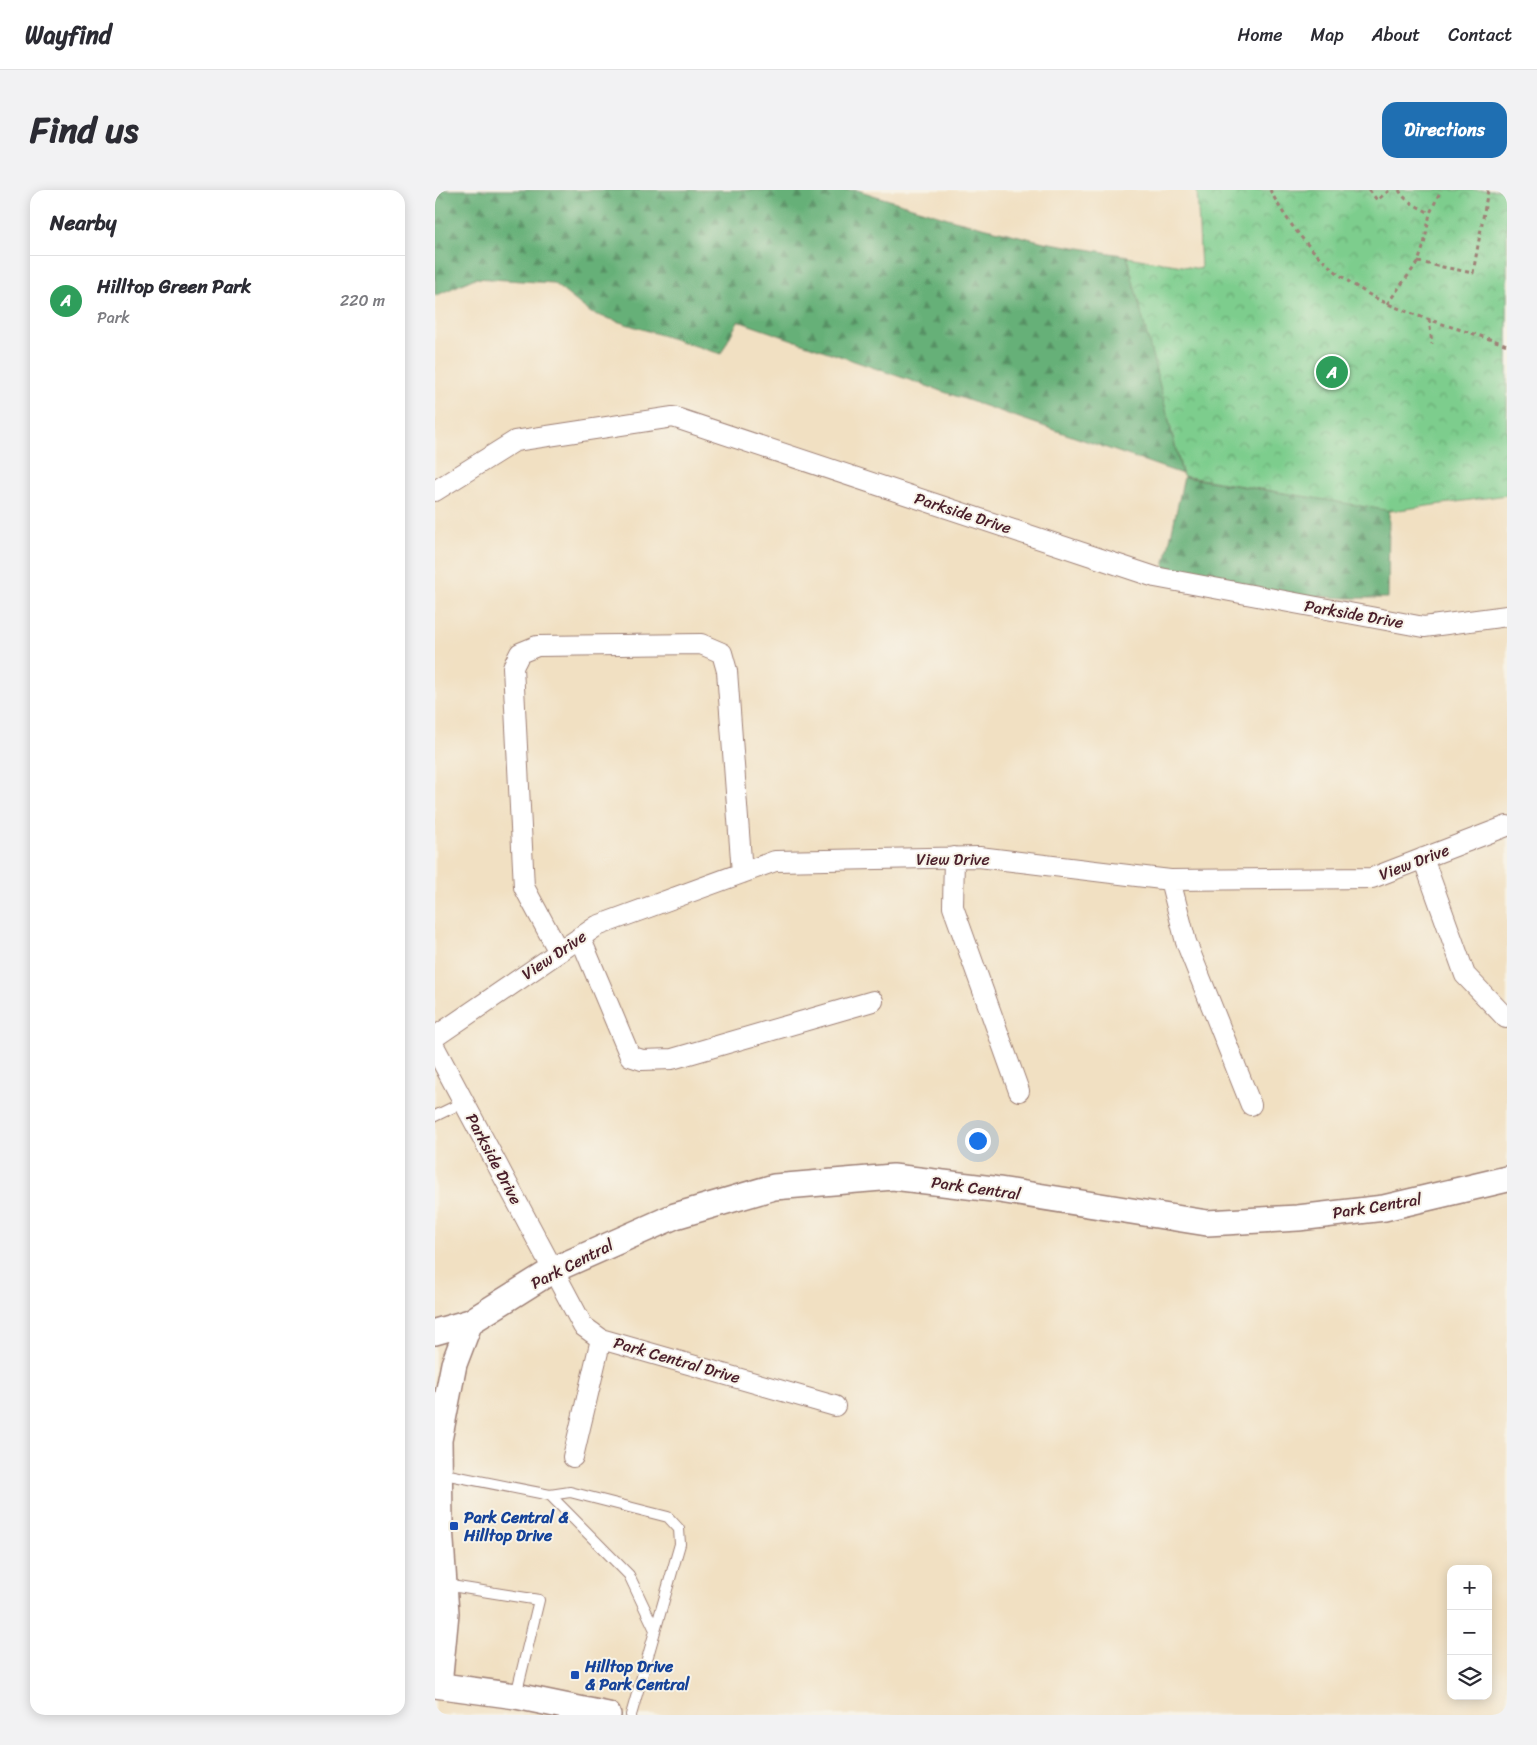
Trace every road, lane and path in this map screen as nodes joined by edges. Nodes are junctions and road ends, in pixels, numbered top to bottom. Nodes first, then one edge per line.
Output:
1 (1270, 190) edge
2 (1369, 190) edge
3 (1389, 190) edge
4 (1399, 190) edge
5 (1441, 190) edge
6 (1488, 190) edge
7 (1430, 213) junction
8 (1418, 262) junction
9 (1387, 304) junction
10 (1429, 319) junction
11 (1432, 344) dead end
12 (1507, 345) edge
13 (435, 491) edge
14 (1507, 616) edge
15 (1507, 826) edge
16 (954, 857) junction
17 (1423, 858) junction
18 (742, 873) junction
19 (1170, 880) junction
20 (580, 937) junction
21 (559, 952) junction
22 (873, 1001) dead end
23 (1505, 1018) dead end
24 (435, 1037) edge
25 (435, 1048) edge
26 (1019, 1091) dead end
27 (464, 1102) junction
28 (1251, 1105) dead end
29 (435, 1116) edge
30 (1507, 1179) edge
31 (553, 1270) junction
32 (470, 1322) junction
33 (435, 1332) edge
34 (601, 1338) junction
35 (835, 1406) dead end
36 (573, 1457) dead end
37 (437, 1473) edge
38 (550, 1495) junction
39 (444, 1584) junction
40 (655, 1630) junction
41 (436, 1688) edge
42 (516, 1696) junction
43 (608, 1715) edge
44 (631, 1715) edge

1 - 9 path
2 - 3 path
4 - 7 path
5 - 7 path
6 - 8 path
7 - 8 path
8 - 9 path
9 - 10 path
10 - 11 path
10 - 12 path
13 - 14 street, Parkside Drive
15 - 17 street, View Drive
16 - 18 street, View Drive
16 - 19 street, View Drive
16 - 26 street
17 - 19 street, View Drive
17 - 23 street
18 - 20 street, View Drive
18 - 21 street
19 - 28 street
20 - 21 street, View Drive
20 - 22 street
21 - 24 street, View Drive
25 - 27 street, Parkside Drive
27 - 29 lane
27 - 31 street, Parkside Drive
30 - 31 street, Park Central
31 - 32 street, Park Central
31 - 34 street, Park Central Drive
32 - 33 street, Park Central
32 - 37 street
34 - 35 street, Park Central Drive
34 - 36 street
37 - 38 lane
37 - 39 street
38 - 40 lane
38 - 40 lane
39 - 41 street
39 - 42 lane
40 - 44 lane
41 - 42 street
42 - 43 street

